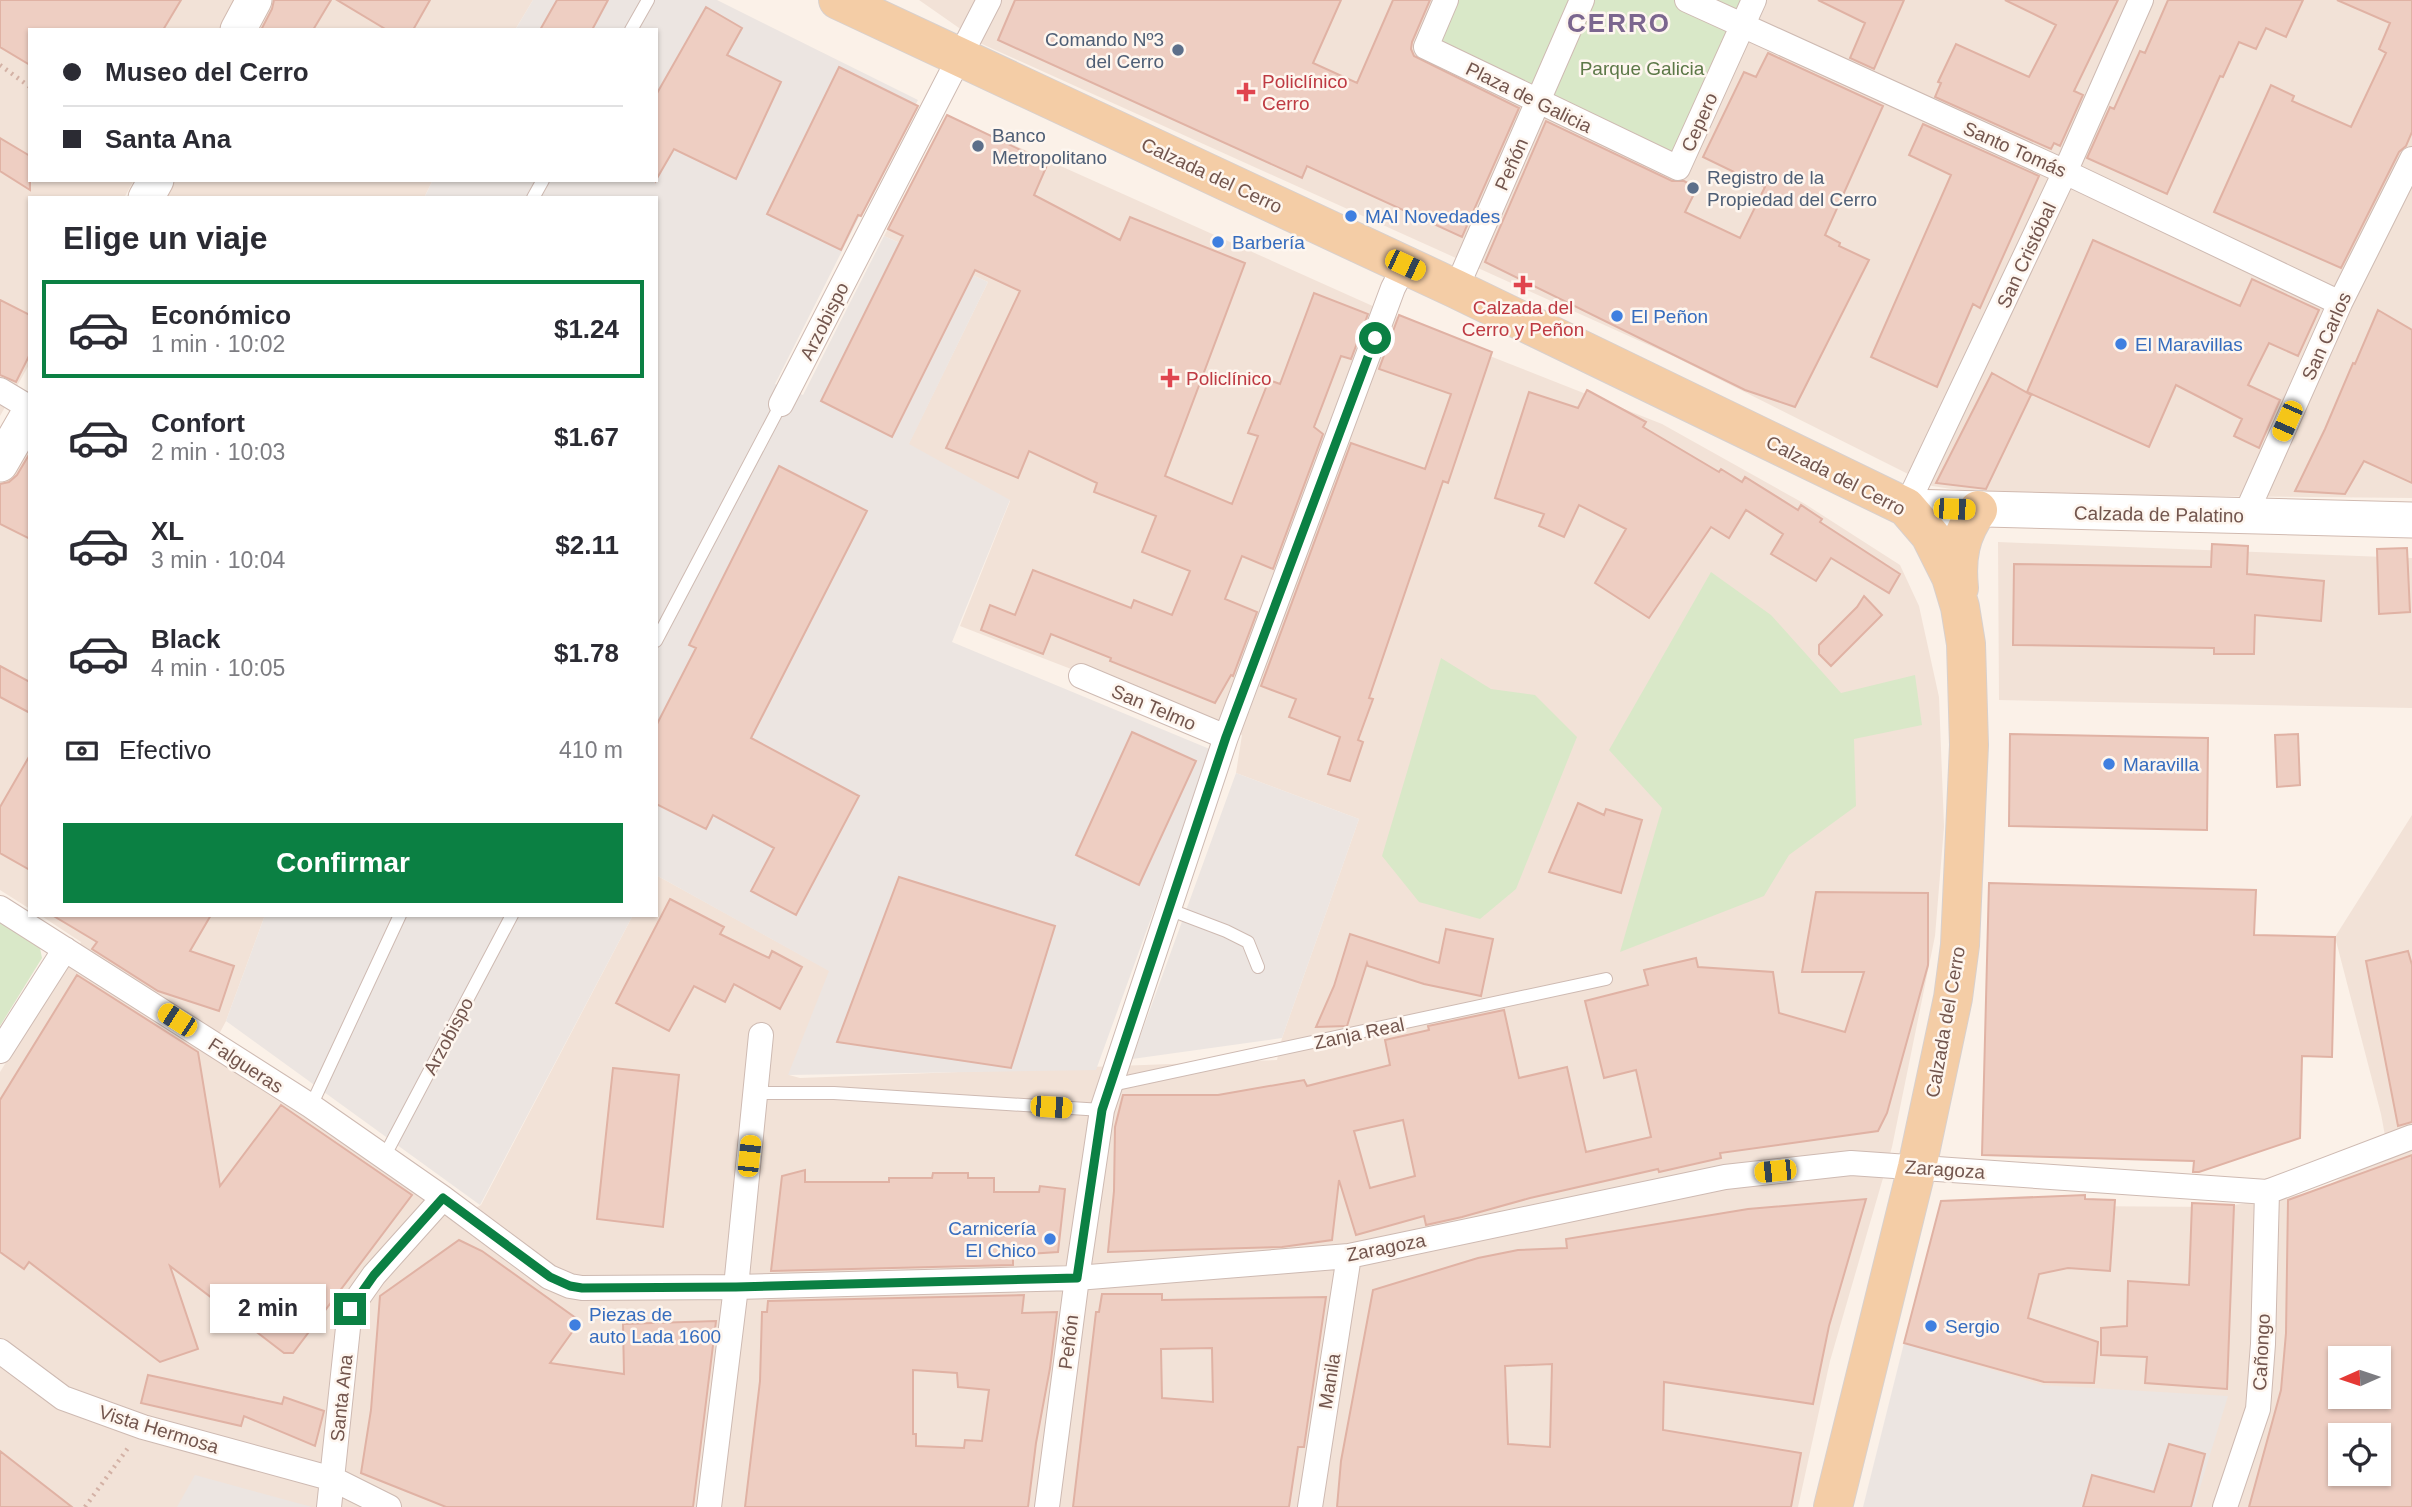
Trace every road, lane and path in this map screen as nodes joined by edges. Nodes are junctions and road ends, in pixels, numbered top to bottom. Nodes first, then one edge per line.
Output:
1 (254, 0) edge
2 (648, 0) edge
3 (838, 0) edge
4 (989, 0) edge
5 (1446, 0) edge
6 (1582, 0) edge
7 (1687, 0) edge
8 (1754, 0) edge
9 (2141, 0) edge
10 (1741, 26) junction
11 (239, 28) edge
12 (632, 28) edge
13 (961, 58) junction
14 (0, 65) edge
15 (28, 86) edge
16 (1538, 103) junction
17 (2412, 159) edge
18 (1678, 167) joint
19 (2065, 172) junction
20 (1405, 265) junction
21 (1456, 289) junction
22 (2340, 303) junction
23 (0, 390) edge
24 (781, 404) joint
25 (28, 409) edge
26 (28, 414) edge
27 (0, 464) edge
28 (1906, 507) junction
29 (1978, 510) junction
30 (2245, 516) junction
31 (2412, 520) edge
32 (1960, 607) junction
33 (658, 637) edge
34 (1082, 676) dead end
35 (1226, 737) junction
36 (0, 908) edge
37 (1168, 909) junction
38 (399, 917) edge
39 (511, 917) edge
40 (65, 948) junction
41 (1258, 967) dead end
42 (1606, 979) dead end
43 (761, 1035) dead end
44 (0, 1051) edge
45 (1112, 1085) junction
46 (755, 1093) junction
47 (311, 1106) junction
48 (1102, 1110) junction
49 (2412, 1137) edge
50 (384, 1157) junction
51 (1917, 1167) junction
52 (2267, 1192) junction
53 (443, 1198) junction
54 (1349, 1256) junction
55 (1077, 1278) junction
56 (736, 1287) junction
57 (0, 1351) edge
58 (143, 1427) junction
59 (333, 1479) junction
60 (85, 1507) edge
61 (329, 1507) edge
62 (389, 1507) edge
63 (709, 1507) edge
64 (1047, 1507) edge
65 (1310, 1507) edge
66 (1833, 1507) edge
67 (2225, 1507) edge

1 - 11 street
2 - 12 lane
3 - 13 main road, Calzada del Cerro
4 - 13 street, Arzobispo
5 - 16 street, Plaza de Galicia
6 - 16 street, Peñón
7 - 10 street, Santo Tomás
8 - 10 street, Cepero
9 - 19 street, San Cristóbal
10 - 18 street, Cepero
10 - 19 street, Santo Tomás
13 - 20 main road, Calzada del Cerro
13 - 24 street, Arzobispo
14 - 15 path
16 - 18 street, Plaza de Galicia
16 - 21 street, Peñón
17 - 22 street, San Carlos
19 - 22 street, Santo Tomás
19 - 28 street, San Cristóbal
20 - 21 main road, Calzada del Cerro
20 - 35 street, Peñón
21 - 28 main road, Calzada del Cerro
22 - 30 street, San Carlos
23 - 25 street
24 - 33 lane, Arzobispo
26 - 27 street
28 - 29 street, Calzada de Palatino
28 - 32 main road, Calzada del Cerro
29 - 30 street, Calzada de Palatino
29 - 32 main road
30 - 31 street, Calzada de Palatino
32 - 51 main road, Calzada del Cerro
34 - 35 street, San Telmo
35 - 37 street, Peñón
36 - 40 street, Falgueras
37 - 41 lane
37 - 45 street, Peñón
38 - 47 lane
39 - 50 lane, Arzobispo
40 - 44 street
40 - 47 street, Falgueras
42 - 45 lane, Zanja Real
43 - 46 street
45 - 48 street, Peñón
46 - 48 lane
46 - 56 street
47 - 50 street, Falgueras
48 - 55 street, Peñón
49 - 52 street, Zaragoza
50 - 53 street, Zaragoza
51 - 52 street, Zaragoza
51 - 54 street, Zaragoza
51 - 66 main road, Calzada del Cerro
52 - 67 street, Cañongo
53 - 56 street, Zaragoza
53 - 59 street, Santa Ana
54 - 55 street, Zaragoza
54 - 65 street, Manila
55 - 56 street, Zaragoza
55 - 64 street, Peñón
56 - 63 street
57 - 58 street, Vista Hermosa
58 - 59 street, Vista Hermosa
58 - 60 path
59 - 61 street, Santa Ana
59 - 62 street, Vista Hermosa

